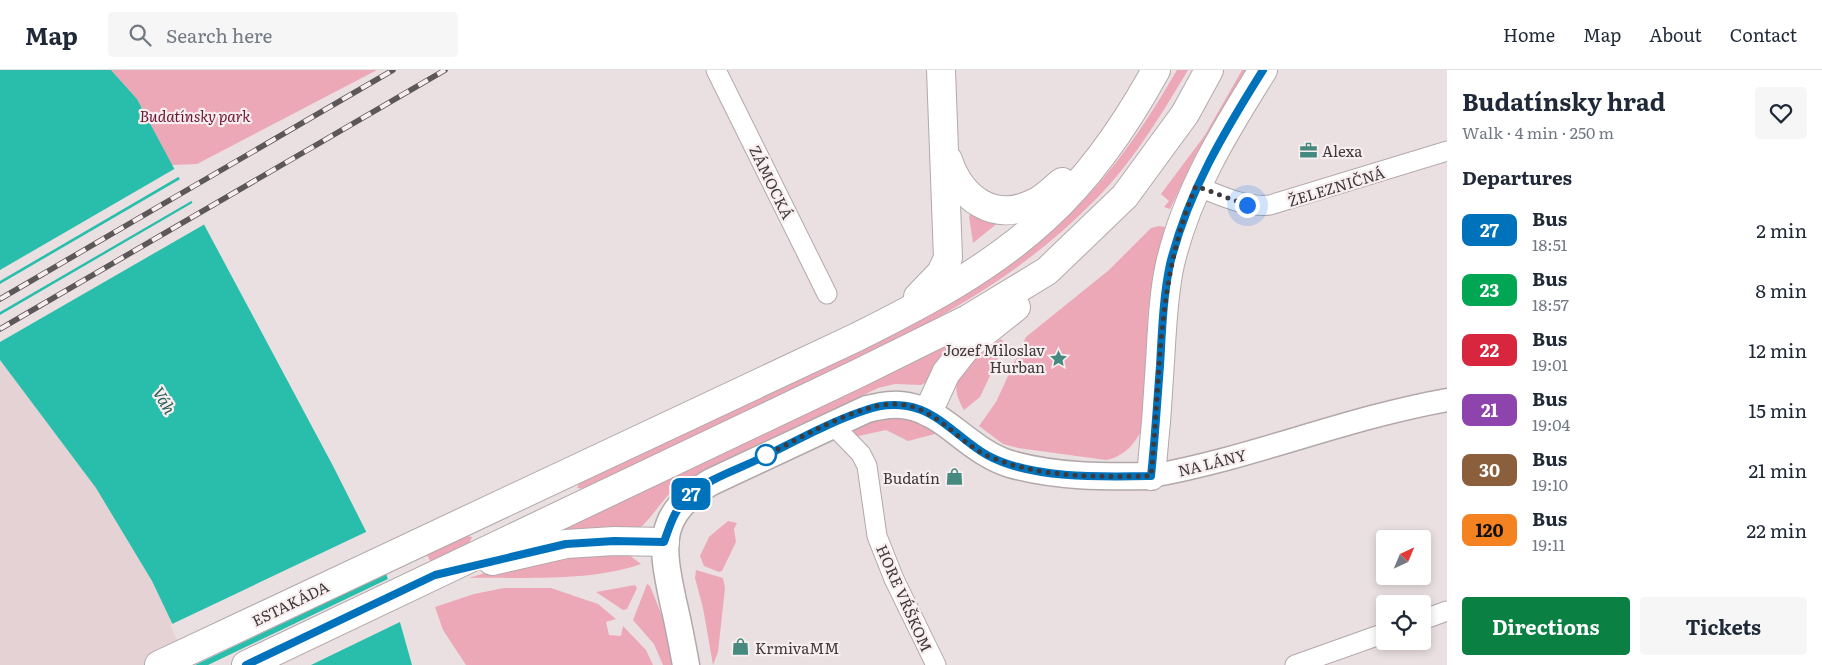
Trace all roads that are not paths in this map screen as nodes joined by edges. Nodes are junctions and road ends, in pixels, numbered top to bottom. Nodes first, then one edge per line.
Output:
1 (941, 70) edge
2 (1156, 70) edge
3 (1209, 70) edge
4 (1263, 70) edge
5 (720, 71) edge
6 (1115, 134) junction
7 (1447, 151) edge
8 (946, 154) junction
9 (1196, 186) junction
10 (1064, 256) junction
11 (827, 294) dead end
12 (902, 314) junction
13 (1447, 400) edge
14 (928, 412) junction
15 (832, 424) junction
16 (1151, 476) junction
17 (664, 542) junction
18 (435, 575) junction
19 (1447, 611) edge
20 (1431, 617) edge
21 (1376, 635) edge
22 (159, 665) edge
23 (246, 665) edge
24 (686, 665) edge
25 (936, 665) edge
26 (1295, 665) edge

1 - 8 main road
2 - 6 main road
3 - 10 main road
4 - 9 main road
5 - 11 street, ZÁMOCKÁ
6 - 8 main road
6 - 12 main road, ESTAKÁDA
7 - 9 street, ŽELEZNIČNÁ
8 - 12 main road
9 - 16 main road
10 - 14 main road
10 - 18 main road
12 - 22 main road, ESTAKÁDA
13 - 16 street, NA LÁNY
14 - 15 main road
14 - 16 main road, NA LÁNY
15 - 17 main road
15 - 25 street, HORE VŔŠKOM
17 - 18 main road
17 - 24 main road
18 - 23 main road
19 - 20 street
21 - 26 street

